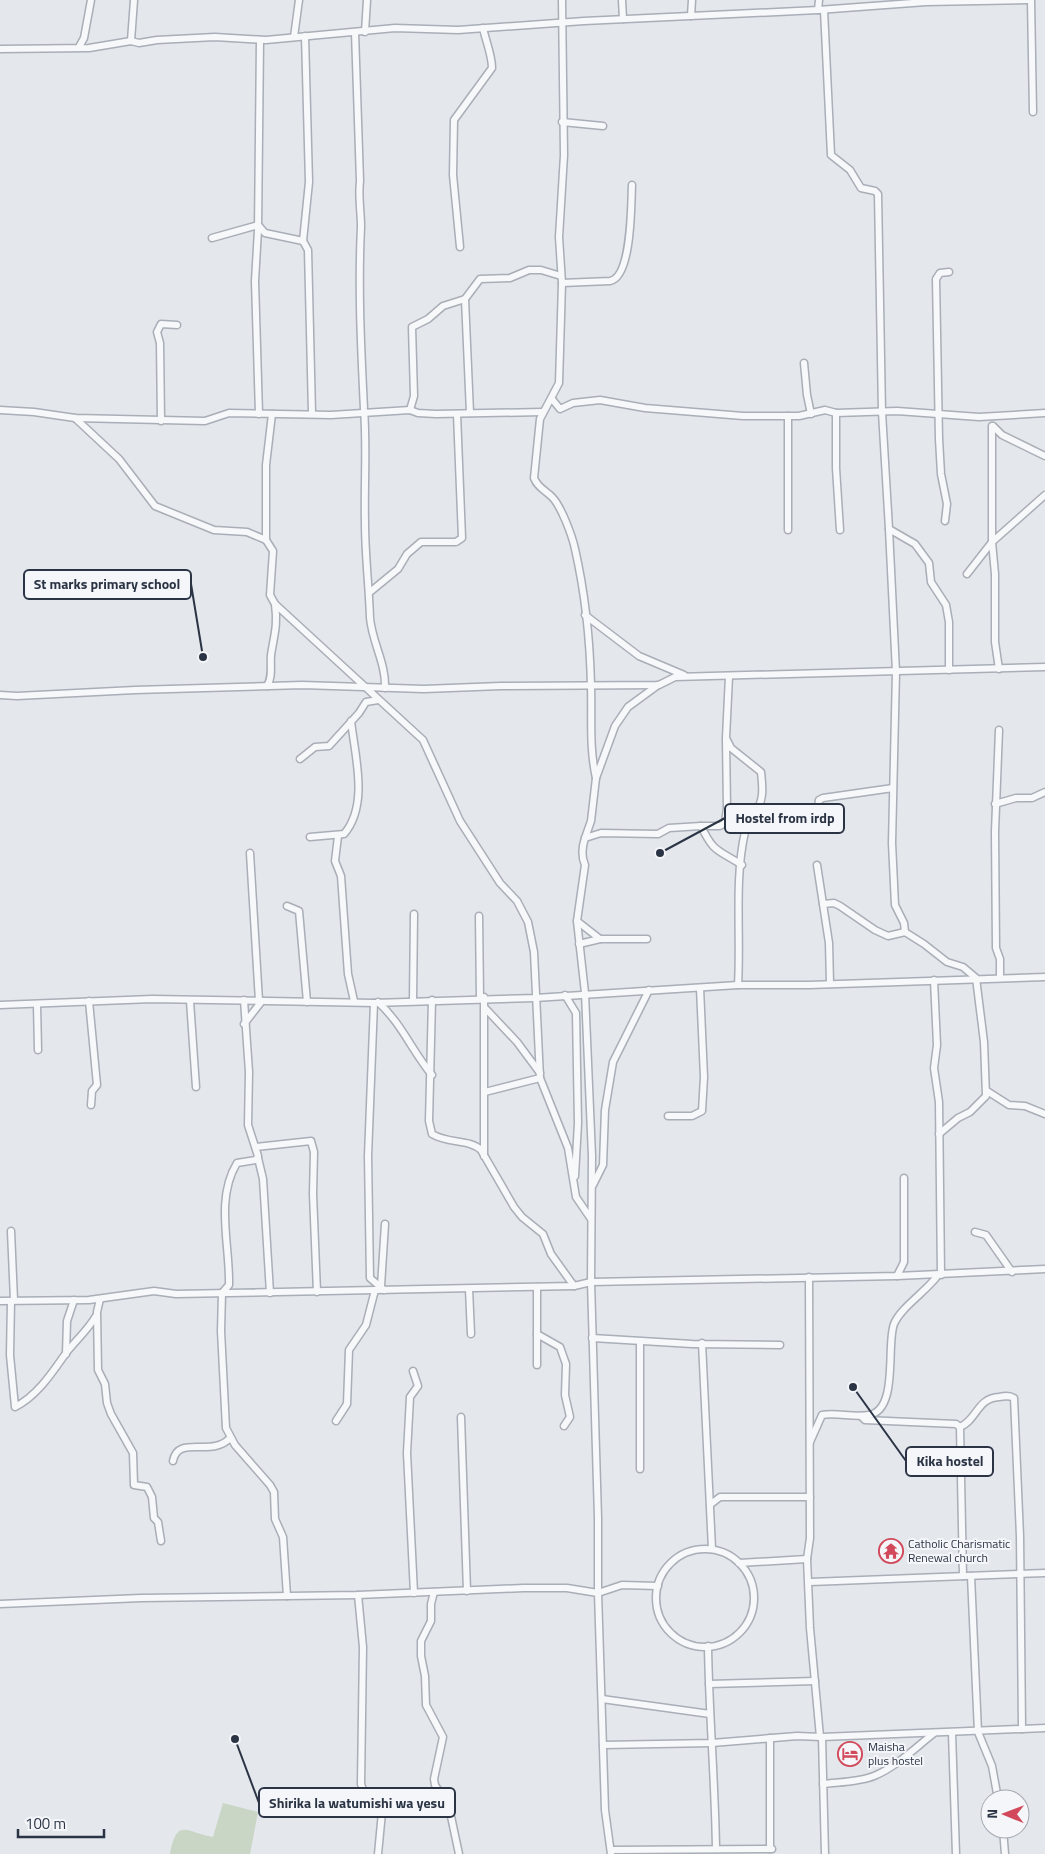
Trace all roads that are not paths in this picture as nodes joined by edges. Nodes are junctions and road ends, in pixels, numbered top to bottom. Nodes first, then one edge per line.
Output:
1 (91, 0) edge
2 (134, 0) edge
3 (299, 0) edge
4 (367, 0) edge
5 (562, 0) edge
6 (622, 0) edge
7 (692, 0) edge
8 (818, 0) edge
9 (1030, 0) edge
10 (870, 2) edge
11 (821, 10) junction
12 (692, 16) junction
13 (623, 19) junction
14 (563, 23) junction
15 (483, 28) junction
16 (356, 32) junction
17 (365, 32) junction
18 (306, 36) junction
19 (294, 37) junction
20 (260, 40) junction
21 (131, 41) junction
22 (79, 47) junction
23 (0, 48) edge
24 (1034, 112) dead end
25 (562, 122) junction
26 (603, 126) dead end
27 (632, 185) dead end
28 (258, 225) junction
29 (212, 238) dead end
30 (303, 241) junction
31 (460, 247) dead end
32 (949, 272) dead end
33 (562, 279) junction
34 (465, 299) junction
35 (177, 325) dead end
36 (804, 363) dead end
37 (552, 399) junction
38 (0, 410) edge
39 (410, 410) junction
40 (364, 412) junction
41 (543, 412) junction
42 (882, 412) junction
43 (312, 413) junction
44 (470, 413) junction
45 (836, 413) junction
46 (1045, 413) edge
47 (259, 414) junction
48 (272, 414) junction
49 (458, 414) junction
50 (811, 414) junction
51 (938, 414) junction
52 (788, 416) junction
53 (991, 416) junction
54 (75, 418) junction
55 (161, 421) junction
56 (992, 426) junction
57 (1045, 456) edge
58 (1045, 495) edge
59 (945, 521) dead end
60 (889, 529) junction
61 (788, 530) dead end
62 (840, 530) dead end
63 (266, 540) junction
64 (992, 542) junction
65 (967, 574) dead end
66 (370, 592) junction
67 (275, 604) junction
68 (586, 615) junction
69 (1045, 667) edge
70 (999, 669) junction
71 (949, 670) junction
72 (896, 672) junction
73 (729, 676) junction
74 (690, 677) junction
75 (591, 685) junction
76 (659, 685) junction
77 (267, 686) junction
78 (365, 687) junction
79 (385, 688) junction
80 (0, 695) edge
81 (378, 700) junction
82 (351, 722) junction
83 (999, 730) dead end
84 (726, 738) junction
85 (300, 759) dead end
86 (596, 778) junction
87 (892, 788) junction
88 (1045, 792) edge
89 (996, 804) junction
90 (818, 807) dead end
91 (700, 826) junction
92 (338, 836) junction
93 (310, 837) dead end
94 (585, 838) junction
95 (250, 853) dead end
96 (742, 865) junction
97 (818, 865) dead end
98 (823, 904) junction
99 (287, 906) dead end
100 (414, 914) dead end
101 (479, 916) dead end
102 (577, 921) junction
103 (905, 932) junction
104 (600, 939) junction
105 (647, 939) dead end
106 (579, 944) junction
107 (1045, 977) edge
108 (976, 978) junction
109 (1000, 978) junction
110 (934, 980) junction
111 (830, 984) junction
112 (738, 985) junction
113 (700, 988) junction
114 (649, 990) junction
115 (585, 993) junction
116 (566, 995) junction
117 (482, 998) junction
118 (535, 998) junction
119 (190, 1000) junction
120 (244, 1000) junction
121 (432, 1000) junction
122 (261, 1001) junction
123 (354, 1001) junction
124 (413, 1001) junction
125 (89, 1002) junction
126 (307, 1002) junction
127 (376, 1002) junction
128 (0, 1005) edge
129 (36, 1005) junction
130 (485, 1008) junction
131 (244, 1026) junction
132 (38, 1050) dead end
133 (432, 1075) junction
134 (540, 1076) junction
135 (196, 1087) dead end
136 (987, 1091) junction
137 (485, 1092) junction
138 (91, 1105) dead end
139 (1045, 1114) edge
140 (668, 1116) dead end
141 (939, 1134) junction
142 (256, 1148) junction
143 (484, 1157) junction
144 (258, 1158) junction
145 (904, 1178) dead end
146 (592, 1187) junction
147 (575, 1189) junction
148 (592, 1219) junction
149 (385, 1224) dead end
150 (11, 1231) dead end
151 (975, 1232) dead end
152 (1045, 1270) edge
153 (1012, 1272) junction
154 (939, 1275) junction
155 (897, 1276) junction
156 (809, 1277) junction
157 (590, 1282) junction
158 (574, 1286) junction
159 (537, 1287) junction
160 (380, 1288) junction
161 (469, 1289) junction
162 (317, 1292) junction
163 (222, 1293) junction
164 (270, 1293) junction
165 (100, 1299) junction
166 (12, 1300) junction
167 (74, 1300) junction
168 (0, 1301) edge
169 (97, 1315) junction
170 (471, 1334) dead end
171 (537, 1334) junction
172 (592, 1338) junction
173 (640, 1342) junction
174 (702, 1343) junction
175 (780, 1345) dead end
176 (66, 1354) junction
177 (537, 1365) dead end
178 (413, 1371) dead end
179 (461, 1416) dead end
180 (861, 1416) junction
181 (336, 1421) dead end
182 (564, 1426) dead end
183 (960, 1427) junction
184 (230, 1438) junction
185 (809, 1445) junction
186 (172, 1461) dead end
187 (640, 1469) dead end
188 (711, 1493) junction
189 (720, 1497) junction
190 (810, 1497) junction
191 (711, 1504) junction
192 (161, 1541) dead end
193 (712, 1549) junction
194 (808, 1559) junction
195 (739, 1563) junction
196 (1045, 1573) edge
197 (1021, 1574) junction
198 (963, 1576) junction
199 (971, 1576) junction
200 (810, 1582) junction
201 (658, 1586) junction
202 (467, 1591) junction
203 (434, 1592) junction
204 (414, 1593) junction
205 (598, 1593) junction
206 (358, 1595) junction
207 (288, 1596) junction
208 (0, 1604) edge
209 (708, 1646) junction
210 (815, 1681) junction
211 (709, 1684) junction
212 (602, 1698) junction
213 (710, 1714) junction
214 (1045, 1728) edge
215 (1022, 1729) junction
216 (978, 1732) junction
217 (952, 1733) junction
218 (933, 1734) junction
219 (821, 1737) junction
220 (770, 1738) junction
221 (712, 1743) junction
222 (604, 1745) junction
223 (823, 1784) junction
224 (996, 1789) edge
225 (1004, 1839) edge
226 (716, 1849) junction
227 (611, 1852) edge
228 (378, 1854) edge
229 (459, 1854) edge
230 (825, 1854) edge
231 (956, 1854) edge
232 (1005, 1854) edge

1 - 22 street
2 - 21 street
3 - 19 street
4 - 17 street
5 - 14 street
6 - 13 street
7 - 12 street
8 - 11 street
9 - 10 street
9 - 24 street
10 - 11 street
11 - 12 street
11 - 42 street
12 - 13 street
13 - 14 street
14 - 15 street
14 - 25 street
15 - 17 street
15 - 31 street
16 - 17 street
16 - 18 street
16 - 40 street
18 - 19 street
18 - 30 street
19 - 20 street
20 - 21 street
20 - 28 street
21 - 22 street
22 - 23 street
25 - 26 street
25 - 33 street
27 - 33 street
28 - 29 street
28 - 30 street
28 - 47 street
30 - 43 street
32 - 51 street
33 - 34 street
33 - 37 street
34 - 39 street
34 - 44 street
35 - 55 street
36 - 50 street
37 - 41 street
37 - 52 street
38 - 54 street
39 - 40 street
39 - 49 street
40 - 43 street
40 - 66 street
41 - 44 street
41 - 68 street
42 - 45 street
42 - 51 street
42 - 60 street
43 - 48 street
44 - 49 street
45 - 50 street
45 - 62 street
46 - 53 street
47 - 48 street
47 - 55 street
48 - 63 street
49 - 66 street
50 - 52 street
51 - 53 street
51 - 59 street
52 - 61 street
53 - 56 street
54 - 55 street
54 - 63 street
56 - 57 street
56 - 64 street
58 - 64 street
60 - 71 street
60 - 72 street
63 - 67 street
64 - 65 street
64 - 70 street
66 - 79 street
67 - 77 street
67 - 78 street
68 - 74 street
68 - 75 street
69 - 70 street
70 - 71 street
71 - 72 street
72 - 73 street
72 - 87 street
73 - 74 street
73 - 84 street
74 - 76 street
75 - 76 street
75 - 79 street
75 - 86 street
76 - 86 street
77 - 78 street
77 - 80 street
78 - 79 street
78 - 81 street
81 - 82 street
81 - 118 street
82 - 85 street
82 - 92 street
83 - 89 street
84 - 91 street
84 - 96 street
86 - 94 street
87 - 90 street
87 - 103 street
88 - 89 street
89 - 109 street
91 - 94 street
91 - 96 street
92 - 93 street
92 - 123 street
94 - 102 street
95 - 122 street
96 - 112 street
97 - 98 street
98 - 103 street
98 - 111 street
99 - 126 street
100 - 124 street
101 - 117 street
102 - 104 street
102 - 106 street
103 - 108 street
104 - 105 street
104 - 106 street
106 - 115 street
107 - 109 street
108 - 109 street
108 - 110 street
108 - 136 street
110 - 111 street
110 - 141 street
111 - 112 street
112 - 113 street
113 - 114 street
113 - 140 street
114 - 115 street
114 - 146 street
115 - 116 street
115 - 146 street
116 - 118 street
116 - 147 street
117 - 118 street
117 - 121 street
117 - 130 street
118 - 134 street
119 - 120 street
119 - 125 street
119 - 135 street
120 - 122 street
120 - 131 street
121 - 124 street
121 - 133 street
122 - 126 street
122 - 131 street
123 - 126 street
123 - 127 street
124 - 127 street
125 - 129 street
125 - 138 street
127 - 133 street
127 - 160 street
128 - 129 street
129 - 132 street
130 - 134 street
130 - 137 street
131 - 142 street
133 - 143 street
134 - 137 street
134 - 147 street
136 - 139 street
136 - 141 street
137 - 143 street
141 - 154 street
142 - 144 street
142 - 162 street
143 - 158 street
144 - 163 street
144 - 164 street
145 - 155 street
146 - 148 street
147 - 148 street
148 - 157 street
149 - 160 street
150 - 166 street
151 - 153 street
152 - 153 street
153 - 154 street
154 - 155 street
154 - 180 street
155 - 156 street
156 - 157 street
156 - 185 street
157 - 158 street
157 - 172 street
158 - 159 street
159 - 161 street
159 - 171 street
160 - 161 street
160 - 162 street
160 - 181 street
161 - 170 street
162 - 164 street
163 - 164 street
163 - 165 street
163 - 184 street
165 - 167 street
165 - 169 street
166 - 167 street
166 - 168 street
166 - 176 street
167 - 176 street
169 - 176 street
169 - 192 street
171 - 177 street
171 - 182 street
172 - 173 street
172 - 205 street
173 - 174 street
173 - 187 street
174 - 175 street
174 - 188 street
178 - 204 street
179 - 202 street
180 - 183 street
180 - 185 street
183 - 197 street
183 - 198 street
184 - 186 street
184 - 207 street
185 - 190 street
188 - 189 street
188 - 191 street
189 - 190 street
189 - 191 street
190 - 194 street
191 - 193 street
193 - 195 street
193 - 201 street
194 - 195 street
194 - 200 street
195 - 209 street
196 - 197 street
197 - 199 street
197 - 215 street
198 - 199 street
198 - 200 street
199 - 216 street
200 - 210 street
201 - 205 street
201 - 209 street
202 - 203 street
202 - 205 street
203 - 204 street
203 - 229 street
204 - 206 street
205 - 212 street
206 - 207 street
206 - 228 street
207 - 208 street
209 - 211 street
210 - 211 street
210 - 219 street
211 - 213 street
212 - 213 street
212 - 222 street
213 - 221 street
214 - 215 street
215 - 216 street
216 - 217 street
216 - 224 street
217 - 218 street
217 - 231 street
218 - 219 street
218 - 223 street
219 - 220 street
219 - 223 street
220 - 221 street
220 - 226 street
221 - 222 street
221 - 226 street
222 - 227 street
223 - 230 street
225 - 232 street
226 - 227 street

